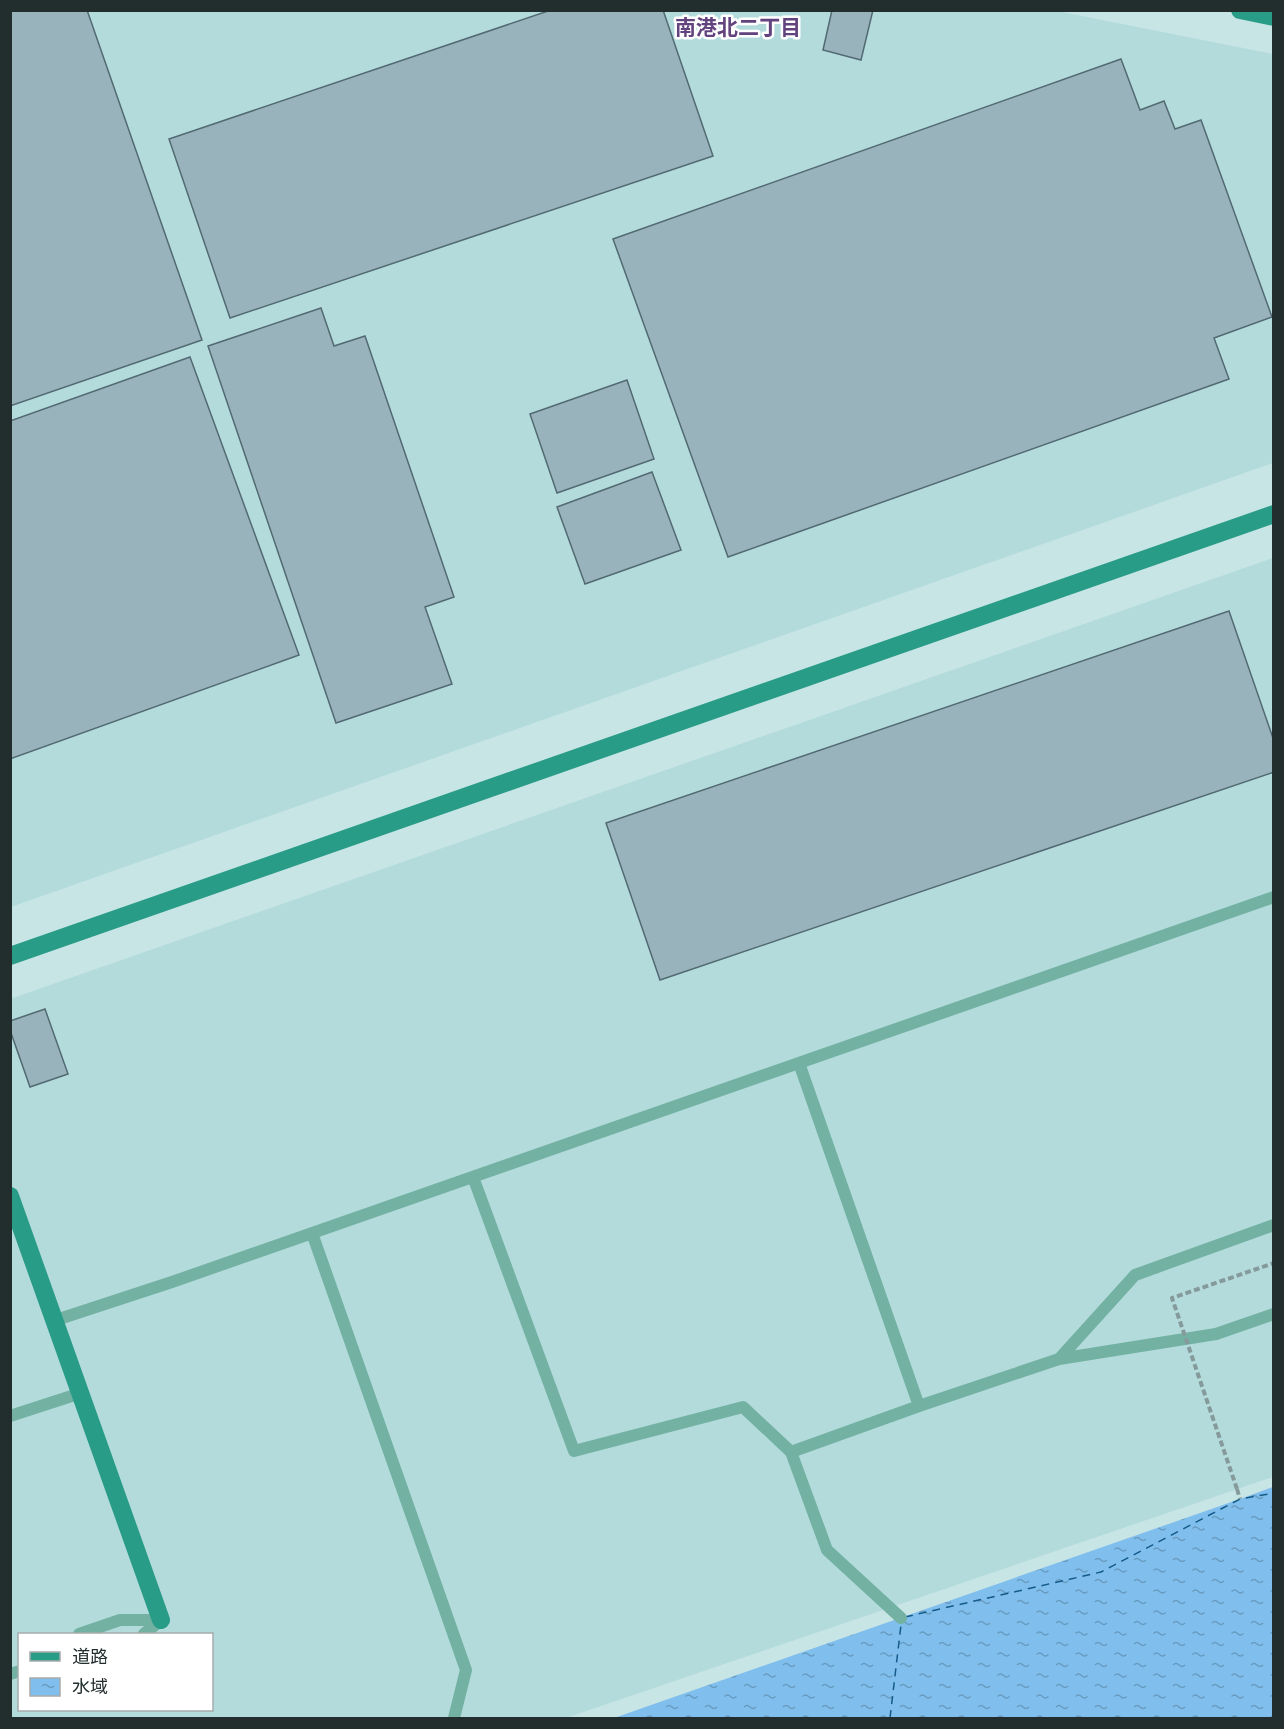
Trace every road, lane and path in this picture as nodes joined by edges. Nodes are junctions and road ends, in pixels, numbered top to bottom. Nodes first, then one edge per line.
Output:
1 (1240, 10) edge
2 (1274, 17) edge
3 (1274, 514) edge
4 (1274, 897) edge
5 (10, 956) edge
6 (799, 1063) junction
7 (473, 1177) junction
8 (10, 1196) edge
9 (1274, 1225) edge
10 (312, 1233) junction
11 (1274, 1263) edge
12 (1274, 1314) edge
13 (56, 1320) junction
14 (1059, 1359) junction
15 (81, 1392) junction
16 (920, 1406) junction
17 (10, 1416) edge
18 (791, 1452) junction
19 (1240, 1499) dead end
20 (901, 1618) dead end
21 (161, 1620) junction
22 (84, 1633) edge
23 (146, 1633) edge
24 (454, 1719) edge

1 - 2 street
3 - 5 street
4 - 6 lane
6 - 7 lane
6 - 16 lane
7 - 10 lane
7 - 18 lane
8 - 13 street
9 - 14 lane
10 - 13 lane
10 - 24 lane
11 - 19 path, bridge
12 - 14 lane
13 - 15 street
14 - 16 lane
15 - 17 lane
15 - 21 street
16 - 18 lane
18 - 20 lane
21 - 22 lane
21 - 23 lane

